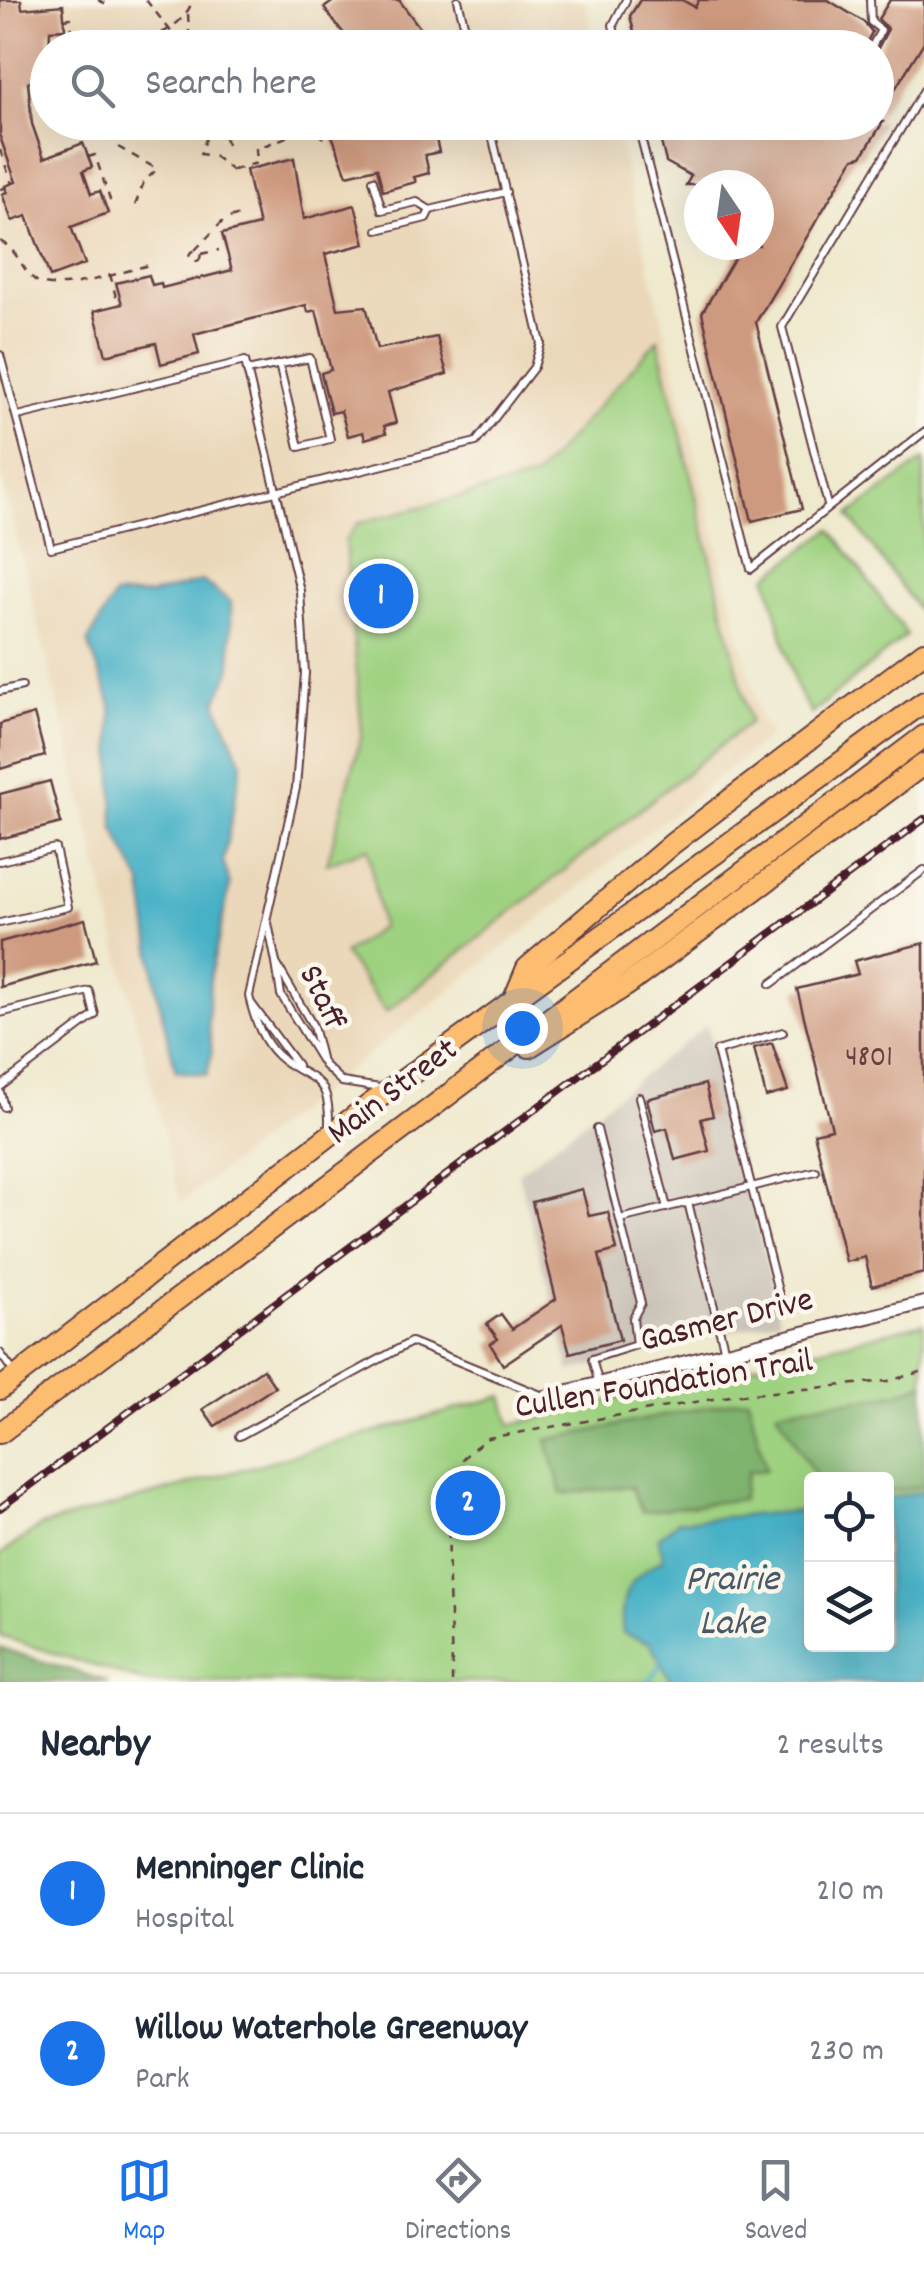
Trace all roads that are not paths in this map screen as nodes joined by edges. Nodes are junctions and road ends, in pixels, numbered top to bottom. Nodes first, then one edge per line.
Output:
1 (458, 0) edge
2 (626, 0) edge
3 (870, 0) edge
4 (466, 30) edge
5 (613, 30) edge
6 (882, 30) edge
7 (924, 90) edge
8 (493, 140) edge
9 (642, 140) edge
10 (374, 180) dead end
11 (506, 192) junction
12 (430, 210) junction
13 (378, 230) dead end
14 (0, 354) edge
15 (279, 364) junction
16 (247, 371) junction
17 (18, 416) junction
18 (924, 432) edge
19 (278, 492) junction
20 (828, 506) junction
21 (924, 652) edge
22 (22, 686) dead end
23 (0, 691) edge
24 (924, 702) edge
25 (924, 736) edge
26 (924, 764) edge
27 (0, 861) edge
28 (924, 870) edge
29 (268, 921) junction
30 (0, 923) edge
31 (771, 984) dead end
32 (514, 999) junction
33 (0, 1014) edge
34 (783, 1032) dead end
35 (322, 1062) junction
36 (312, 1074) junction
37 (396, 1089) junction
38 (0, 1090) edge
39 (639, 1097) dead end
40 (4, 1108) dead end
41 (597, 1129) dead end
42 (397, 1131) junction
43 (328, 1138) junction
44 (816, 1170) dead end
45 (752, 1187) junction
46 (688, 1202) junction
47 (667, 1208) junction
48 (620, 1219) junction
49 (924, 1303) edge
50 (782, 1308) dead end
51 (0, 1353) edge
52 (726, 1353) junction
53 (9, 1383) edge
54 (599, 1385) junction
55 (544, 1397) joint
56 (0, 1433) edge
57 (239, 1436) dead end

1 - 4 lane
2 - 5 lane
3 - 6 lane
7 - 20 lane
8 - 11 lane
9 - 20 lane
10 - 12 lane
11 - 12 lane
11 - 19 lane
12 - 13 lane
14 - 17 lane
15 - 15 lane
15 - 16 lane
16 - 17 lane
16 - 19 lane
17 - 19 lane
18 - 20 lane
19 - 29 lane
21 - 32 highway
22 - 23 lane
24 - 32 highway, Main Street
25 - 42 highway, Main Street
26 - 42 highway
27 - 30 lane
28 - 31 lane
29 - 35 lane, Staff
29 - 36 lane
32 - 37 highway, Main Street
33 - 38 lane
34 - 45 lane
35 - 36 lane
35 - 37 lane
36 - 43 lane
37 - 43 highway, Main Street
38 - 40 lane
39 - 47 lane
41 - 48 lane
42 - 56 highway, Main Street
43 - 53 highway, Main Street
44 - 45 lane
45 - 46 lane
45 - 50 lane
46 - 47 lane
46 - 52 lane
47 - 48 lane
48 - 54 lane
49 - 52 street, Gasmer Drive
51 - 53 lane
52 - 54 street, Gasmer Drive
54 - 55 street, Gasmer Drive
55 - 57 lane

